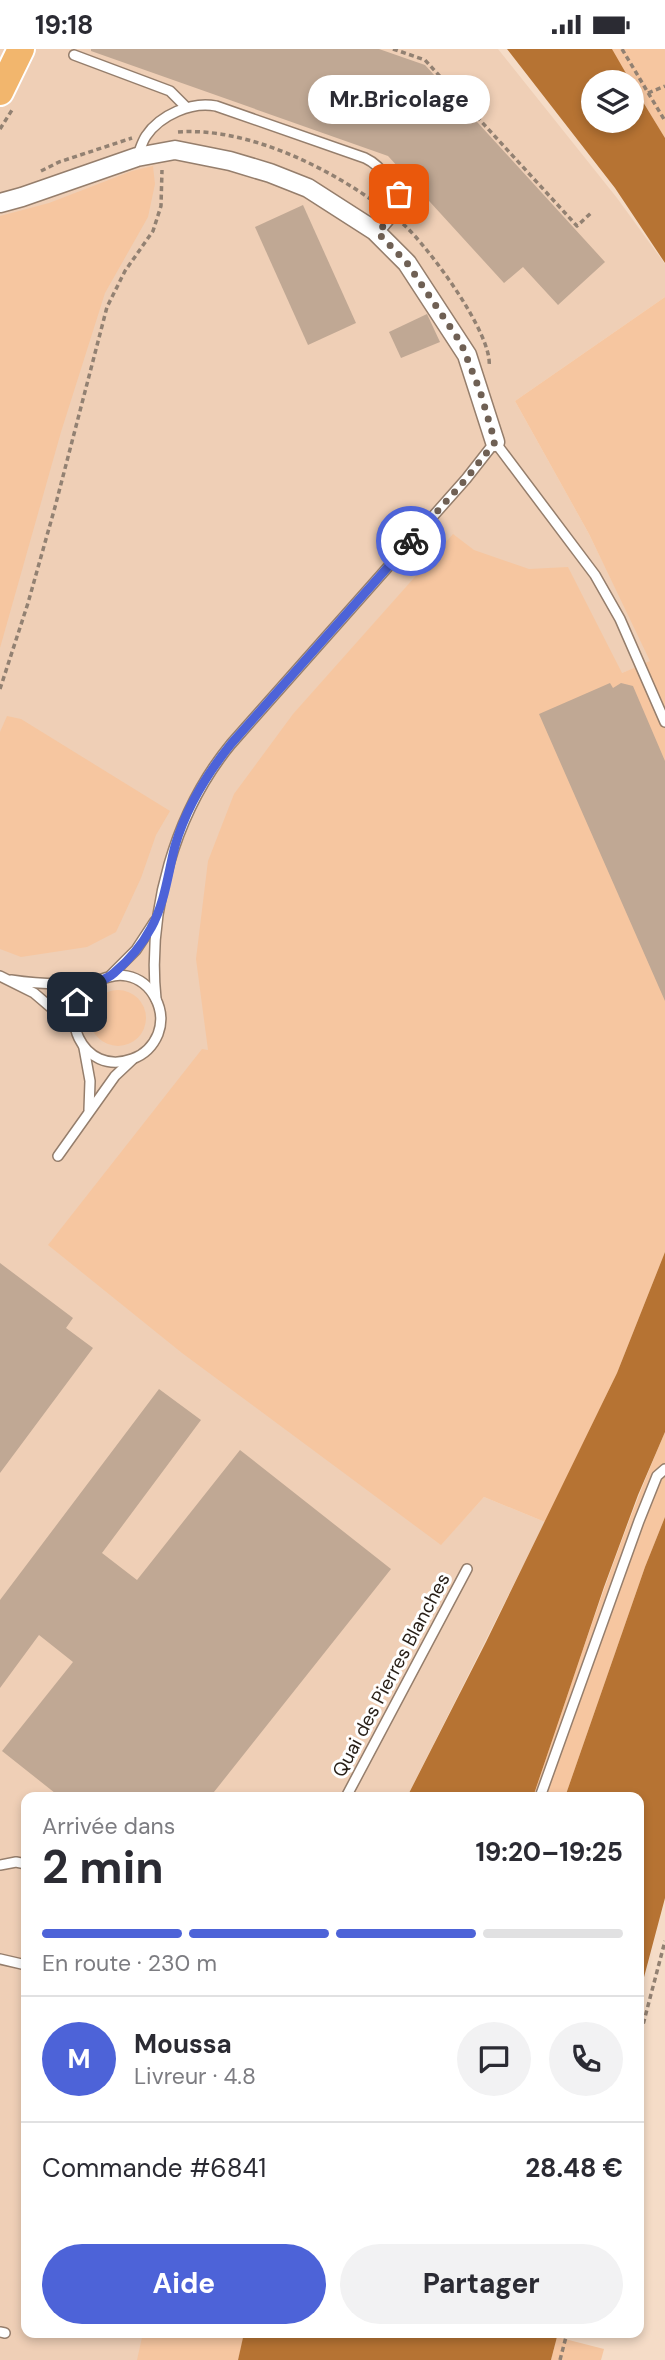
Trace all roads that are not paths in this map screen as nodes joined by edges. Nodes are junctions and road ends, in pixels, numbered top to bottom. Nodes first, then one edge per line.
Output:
1 (7, 49) edge
2 (21, 49) edge
3 (74, 55) dead end
4 (0, 65) edge
5 (0, 92) edge
6 (187, 107) junction
7 (137, 157) junction
8 (0, 195) edge
9 (22, 197) junction
10 (0, 203) edge
11 (378, 233) junction
12 (495, 442) junction
13 (665, 722) edge
14 (159, 910) junction
15 (0, 976) edge
16 (111, 976) junction
17 (11, 980) junction
18 (95, 981) junction
19 (156, 999) junction
20 (75, 1028) junction
21 (83, 1046) junction
22 (133, 1059) junction
23 (89, 1111) junction
24 (58, 1156) dead end
25 (665, 1469) edge
26 (467, 1569) dead end
27 (349, 1792) edge
28 (542, 1792) edge
29 (21, 1863) edge
30 (0, 1865) edge
31 (0, 1959) edge
32 (21, 1964) edge

1 - 4 main road
2 - 5 main road
3 - 6 lane
6 - 7 lane
6 - 11 lane
7 - 9 street
7 - 11 street
8 - 9 street
9 - 10 street
11 - 12 street
12 - 13 lane
12 - 14 lane
14 - 16 lane
14 - 19 lane
15 - 17 lane
16 - 18 lane
16 - 19 lane
17 - 18 lane
17 - 20 lane
18 - 20 lane
19 - 22 lane
20 - 21 lane
21 - 22 lane
21 - 23 lane
22 - 23 lane
23 - 24 lane
25 - 28 lane
26 - 27 lane, Quai des Pierres Blanches
29 - 30 lane
31 - 32 lane

